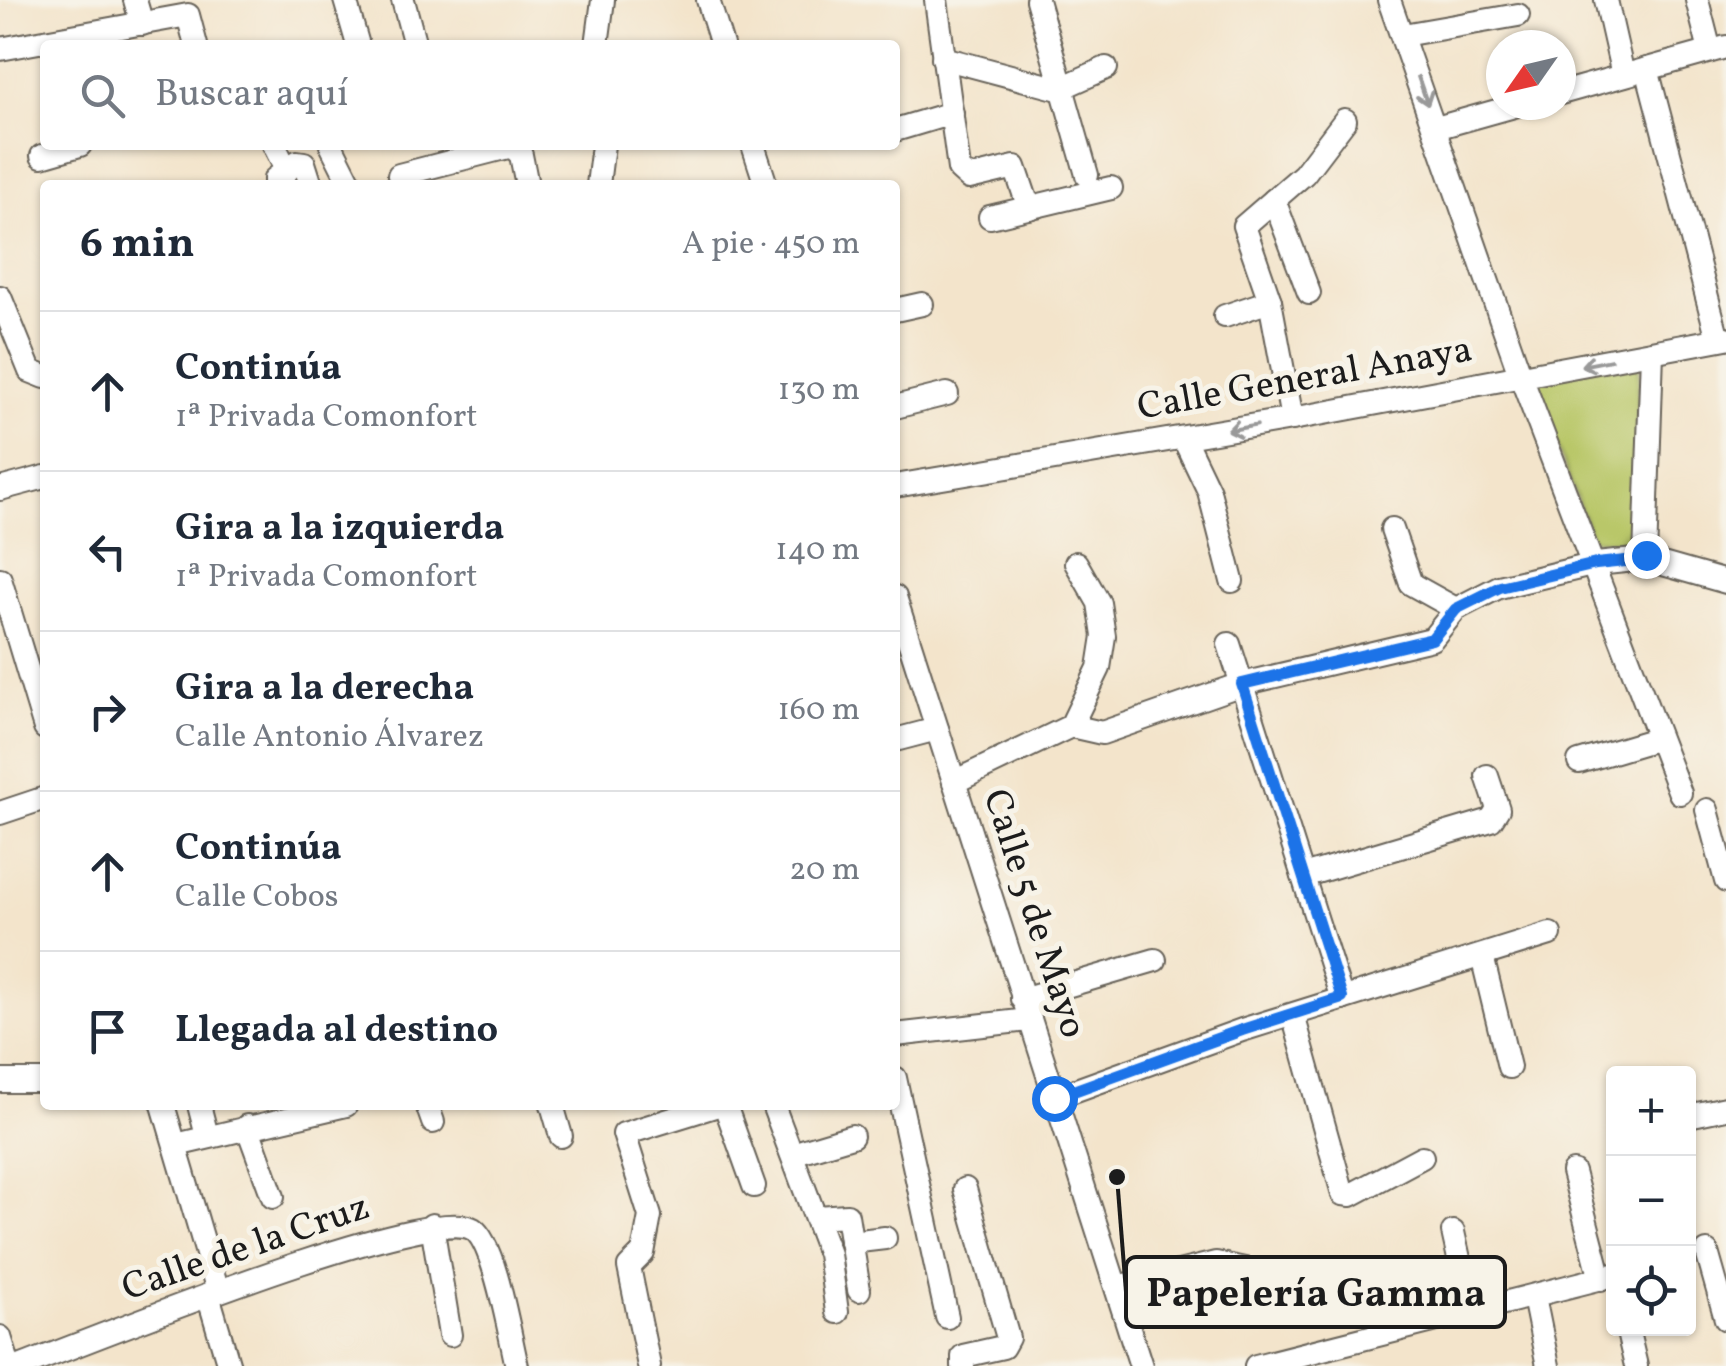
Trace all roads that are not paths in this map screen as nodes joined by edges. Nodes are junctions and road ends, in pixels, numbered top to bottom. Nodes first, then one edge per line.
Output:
1 (134, 0) edge
2 (345, 0) edge
3 (404, 0) edge
4 (603, 0) edge
5 (708, 0) edge
6 (936, 0) edge
7 (1037, 0) edge
8 (1389, 0) edge
9 (1606, 0) edge
10 (1697, 0) edge
11 (1502, 10) edge
12 (142, 24) junction
13 (1403, 36) junction
14 (51, 40) edge
15 (195, 40) edge
16 (357, 40) edge
17 (414, 40) edge
18 (598, 40) edge
19 (720, 40) edge
20 (40, 42) edge
21 (0, 49) edge
22 (1718, 49) edge
23 (943, 58) junction
24 (1106, 68) dead end
25 (1647, 69) junction
26 (1622, 75) junction
27 (1059, 89) junction
28 (1576, 89) edge
29 (952, 114) junction
30 (1486, 114) edge
31 (1345, 120) dead end
32 (1436, 128) junction
33 (900, 129) edge
34 (63, 150) edge
35 (274, 150) edge
36 (334, 150) edge
37 (502, 150) edge
38 (516, 150) edge
39 (755, 150) edge
40 (604, 151) edge
41 (42, 156) dead end
42 (399, 175) dead end
43 (439, 175) edge
44 (1087, 175) dead end
45 (275, 180) edge
46 (310, 180) edge
47 (348, 180) edge
48 (526, 180) edge
49 (599, 180) edge
50 (611, 180) edge
51 (764, 180) edge
52 (1111, 188) dead end
53 (1274, 200) junction
54 (1029, 208) junction
55 (990, 217) dead end
56 (1310, 293) dead end
57 (0, 297) edge
58 (1270, 301) junction
59 (922, 304) dead end
60 (900, 309) edge
61 (1225, 316) dead end
62 (1722, 339) edge
63 (1652, 352) junction
64 (40, 375) edge
65 (1521, 377) junction
66 (948, 394) dead end
67 (900, 406) edge
68 (1292, 420) junction
69 (1184, 438) junction
70 (40, 477) edge
71 (900, 485) edge
72 (0, 488) edge
73 (1392, 529) dead end
74 (1645, 559) junction
75 (1076, 564) dead end
76 (1596, 564) junction
77 (0, 579) edge
78 (1232, 580) dead end
79 (1726, 582) edge
80 (1456, 609) junction
81 (900, 611) edge
82 (6, 621) edge
83 (1230, 644) dead end
84 (1242, 684) junction
85 (39, 685) edge
86 (1071, 726) junction
87 (938, 729) junction
88 (900, 739) edge
89 (1656, 739) junction
90 (1579, 762) dead end
91 (1487, 776) dead end
92 (954, 782) junction
93 (1680, 793) dead end
94 (40, 800) edge
95 (1707, 810) dead end
96 (0, 813) edge
97 (1304, 876) junction
98 (1726, 881) edge
99 (1550, 934) dead end
100 (1482, 956) junction
101 (1155, 960) dead end
102 (1342, 998) junction
103 (1026, 1009) junction
104 (1292, 1015) junction
105 (900, 1034) edge
106 (1509, 1068) dead end
107 (40, 1081) edge
108 (0, 1082) edge
109 (1054, 1098) junction
110 (900, 1101) edge
111 (1726, 1108) edge
112 (165, 1110) edge
113 (200, 1110) edge
114 (322, 1110) edge
115 (553, 1110) edge
116 (705, 1110) edge
117 (724, 1110) edge
118 (775, 1110) edge
119 (1696, 1114) edge
120 (247, 1126) junction
121 (207, 1136) junction
122 (561, 1136) dead end
123 (852, 1136) dead end
124 (176, 1145) junction
125 (792, 1154) junction
126 (1422, 1157) dead end
127 (1573, 1172) dead end
128 (754, 1186) dead end
129 (966, 1189) dead end
130 (272, 1197) dead end
131 (816, 1217) junction
132 (432, 1225) junction
133 (1452, 1232) dead end
134 (886, 1238) dead end
135 (852, 1242) junction
136 (1707, 1252) edge
137 (1606, 1274) edge
138 (1606, 1277) edge
139 (1116, 1286) junction
140 (1336, 1288) dead end
141 (859, 1290) dead end
142 (213, 1293) junction
143 (1534, 1297) junction
144 (838, 1312) dead end
145 (1471, 1312) junction
146 (947, 1317) dead end
147 (1726, 1319) edge
148 (450, 1335) dead end
149 (1629, 1336) edge
150 (0, 1337) edge
151 (52, 1361) edge
152 (9, 1366) edge
153 (22, 1366) edge
154 (229, 1366) edge
155 (517, 1366) edge
156 (649, 1366) edge
157 (963, 1366) edge
158 (1141, 1366) edge
159 (1256, 1366) edge
160 (1548, 1366) edge
161 (1636, 1366) edge

1 - 12 street
2 - 16 street
3 - 17 street
4 - 18 street
5 - 19 street
6 - 23 street
7 - 27 street
8 - 13 street
9 - 26 street
10 - 22 street
11 - 13 street
12 - 14 street
12 - 15 street
13 -> 32 street
20 - 21 street
22 - 25 street
23 - 27 street
23 - 29 street
24 - 27 street
25 - 26 street
25 - 62 street
26 - 28 street
27 - 44 street
29 - 33 street
29 - 54 street
30 - 32 street
31 - 53 street
32 - 65 street
34 - 41 street
35 - 45 street
36 - 47 street
37 - 43 street
38 - 48 street
39 - 51 street
40 - 49 street
40 - 50 street
42 - 43 street
45 - 46 street
52 - 54 street
53 - 56 street
53 - 58 street
54 - 55 street
57 - 64 street
58 - 61 street
58 - 68 street
59 - 60 street
62 - 63 street, Calle General Anaya
63 -> 65 street, Calle General Anaya
63 - 74 street
65 - 68 street, Calle General Anaya
65 - 76 street
66 - 67 street
68 -> 69 street, Calle General Anaya
69 - 71 street, Calle General Anaya
69 - 78 street
70 - 72 street
73 - 80 street
74 - 76 street
74 - 79 street
75 - 86 street
76 - 80 street
76 - 89 street
77 - 82 street
80 - 84 street
81 - 87 street, Calle 5 de Mayo
82 - 85 street
83 - 84 street
84 - 86 street
84 - 97 street
86 - 92 street
87 - 88 street
87 - 92 street, Calle 5 de Mayo
89 - 90 street
89 - 93 street
91 - 97 street
92 - 103 street, Calle 5 de Mayo
94 - 96 street
95 - 98 street
97 - 102 street
99 - 100 street
100 - 102 street
100 - 106 street
101 - 103 street
102 - 104 street
103 - 105 street
103 - 109 street, Calle 5 de Mayo
104 - 109 street
104 - 126 street
107 - 108 street
109 - 139 street, Calle 5 de Mayo
110 - 146 street
111 - 119 street
112 - 124 street
113 - 121 street
114 - 120 street
115 - 122 street
116 - 156 street
117 - 128 street
118 - 125 street
120 - 121 street
120 - 130 street
121 - 124 street
123 - 125 street
124 - 142 street
125 - 131 street
127 - 137 street
129 - 157 street
131 - 135 street
131 - 144 street
132 - 142 street, Calle de la Cruz
132 - 148 street
132 - 155 street
133 - 145 street
134 - 135 street
135 - 141 street
136 - 147 street
138 - 143 street
139 - 140 street
139 - 158 street, Calle 5 de Mayo
142 - 151 street, Calle de la Cruz
142 - 154 street
143 - 145 street
143 - 160 street
145 - 159 street
149 - 161 street
150 - 152 street
151 - 153 street, Calle de la Cruz

